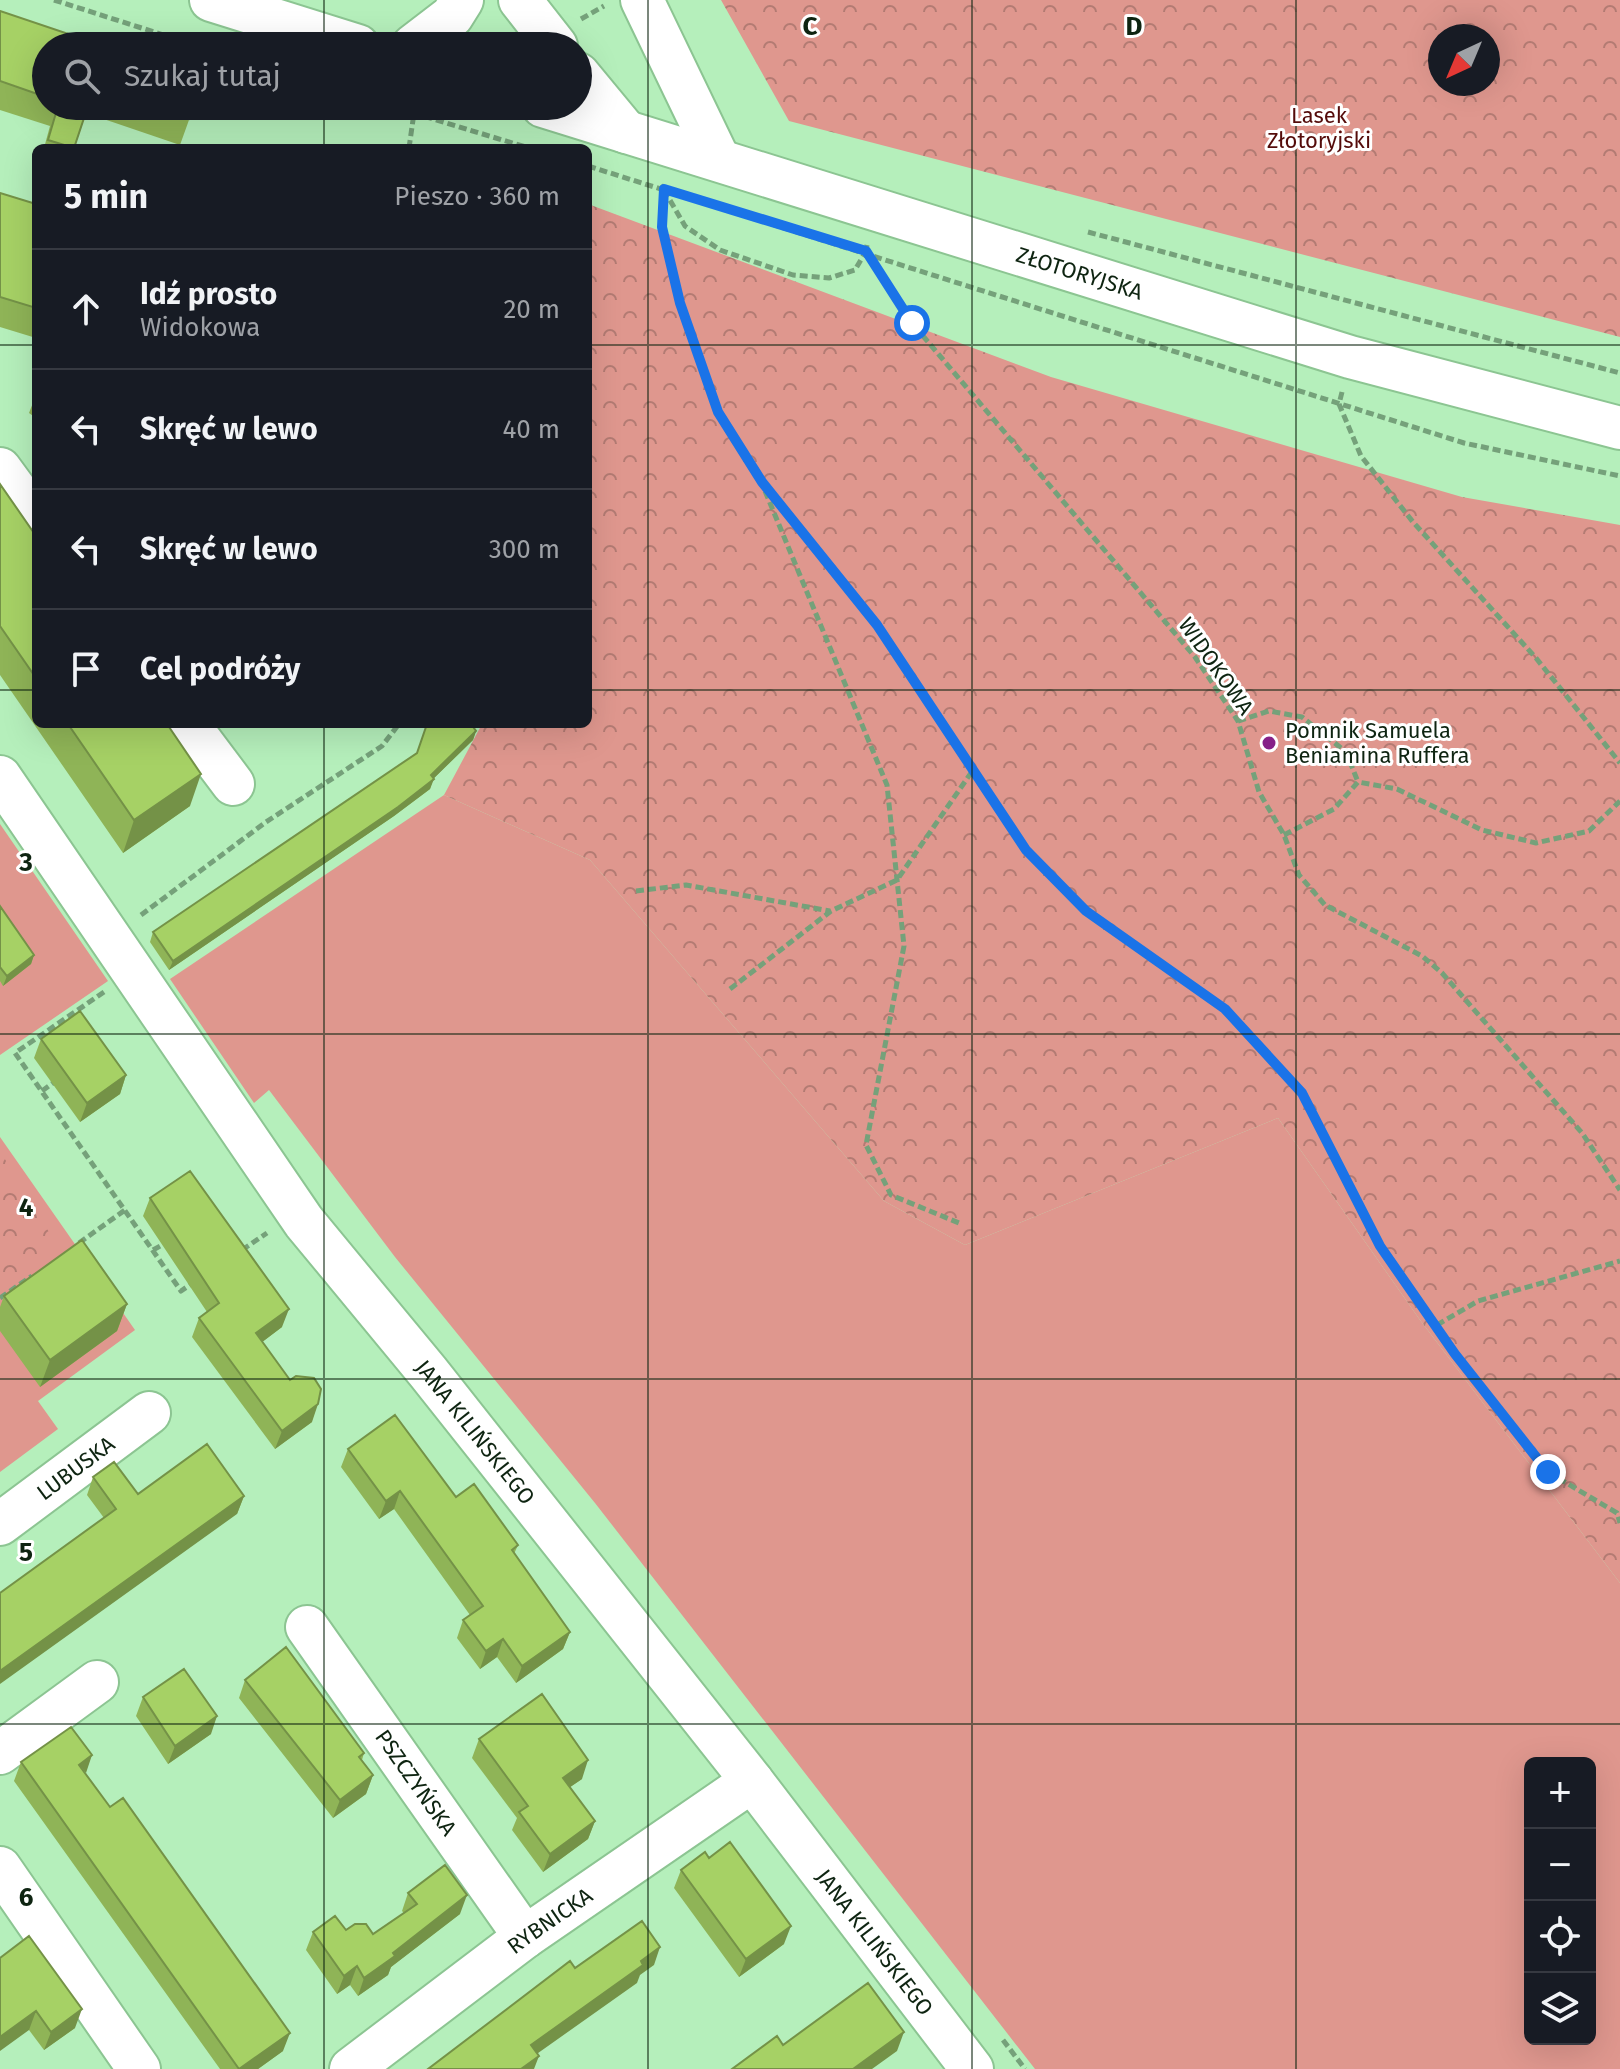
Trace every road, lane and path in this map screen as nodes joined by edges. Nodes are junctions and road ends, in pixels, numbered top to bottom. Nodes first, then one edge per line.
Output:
1 (54, 0) edge
2 (211, 0) edge
3 (462, 0) edge
4 (520, 0) edge
5 (642, 0) edge
6 (154, 32) edge
7 (313, 32) edge
8 (431, 32) edge
9 (545, 32) edge
10 (592, 91) edge
11 (413, 120) edge
12 (444, 120) edge
13 (588, 120) edge
14 (626, 132) junction
15 (410, 144) edge
16 (517, 144) edge
17 (719, 160) junction
18 (592, 167) edge
19 (664, 189) junction
20 (873, 209) junction
21 (1087, 231) dead end
22 (866, 251) junction
23 (1350, 357) junction
24 (1620, 373) edge
25 (1339, 404) junction
26 (1620, 428) edge
27 (0, 469) edge
28 (1620, 476) edge
29 (762, 482) junction
30 (32, 513) edge
31 (1238, 721) junction
32 (191, 728) edge
33 (396, 728) edge
34 (1620, 763) edge
35 (973, 770) junction
36 (0, 777) edge
37 (1358, 782) junction
38 (233, 784) dead end
39 (1620, 801) edge
40 (1284, 835) junction
41 (897, 880) junction
42 (636, 891) dead end
43 (831, 911) junction
44 (111, 937) junction
45 (134, 971) junction
46 (730, 989) dead end
47 (53, 1083) dead end
48 (42, 1091) junction
49 (1620, 1190) edge
50 (125, 1210) junction
51 (298, 1213) junction
52 (959, 1223) dead end
53 (162, 1245) dead end
54 (71, 1249) edge
55 (153, 1250) junction
56 (233, 1256) edge
57 (1620, 1261) edge
58 (43, 1268) edge
59 (207, 1274) edge
60 (0, 1298) edge
61 (1437, 1325) junction
62 (149, 1413) dead end
63 (1620, 1523) edge
64 (0, 1524) edge
65 (307, 1627) dead end
66 (97, 1682) dead end
67 (0, 1753) edge
68 (752, 1781) junction
69 (5, 1889) edge
70 (525, 1937) junction
71 (970, 2068) edge
72 (139, 2069) edge
73 (351, 2069) edge

1 - 6 path
2 - 7 street
3 - 8 street
4 - 9 street
5 - 17 street
10 - 14 street
11 - 15 path
12 - 16 path
13 - 14 street, ZŁOTORYJSKA
14 - 17 street, ZŁOTORYJSKA
14 - 19 path
17 - 20 street, ZŁOTORYJSKA
18 - 19 path
19 - 22 path
19 - 22 path
19 - 29 path
20 - 22 path
20 - 23 street, ZŁOTORYJSKA
21 - 24 path
22 - 25 path
22 - 31 path, WIDOKOWA
23 - 25 path
23 - 26 street, ZŁOTORYJSKA
25 - 28 path
25 - 34 path
27 - 30 street
29 - 35 path
29 - 41 path
31 - 37 path
31 - 40 path, WIDOKOWA
32 - 38 street
33 - 44 path
35 - 41 path
35 - 61 path
36 - 44 street, JANA KILIŃSKIEGO
37 - 39 path
37 - 40 path
40 - 49 path, WIDOKOWA
41 - 43 path
41 - 52 path
42 - 43 path
43 - 46 path
44 - 45 street, JANA KILIŃSKIEGO
45 - 48 path
45 - 51 street, JANA KILIŃSKIEGO
47 - 48 path
48 - 50 path
50 - 54 path
50 - 55 path
51 - 56 path
51 - 68 street, JANA KILIŃSKIEGO
53 - 55 path
55 - 59 path
57 - 61 path
58 - 60 path
61 - 63 path
62 - 64 street, LUBUSKA
65 - 70 street, PSZCZYŃSKA
66 - 67 street
68 - 70 street, RYBNICKA
68 - 71 street, JANA KILIŃSKIEGO
69 - 72 street
70 - 73 street, RYBNICKA

